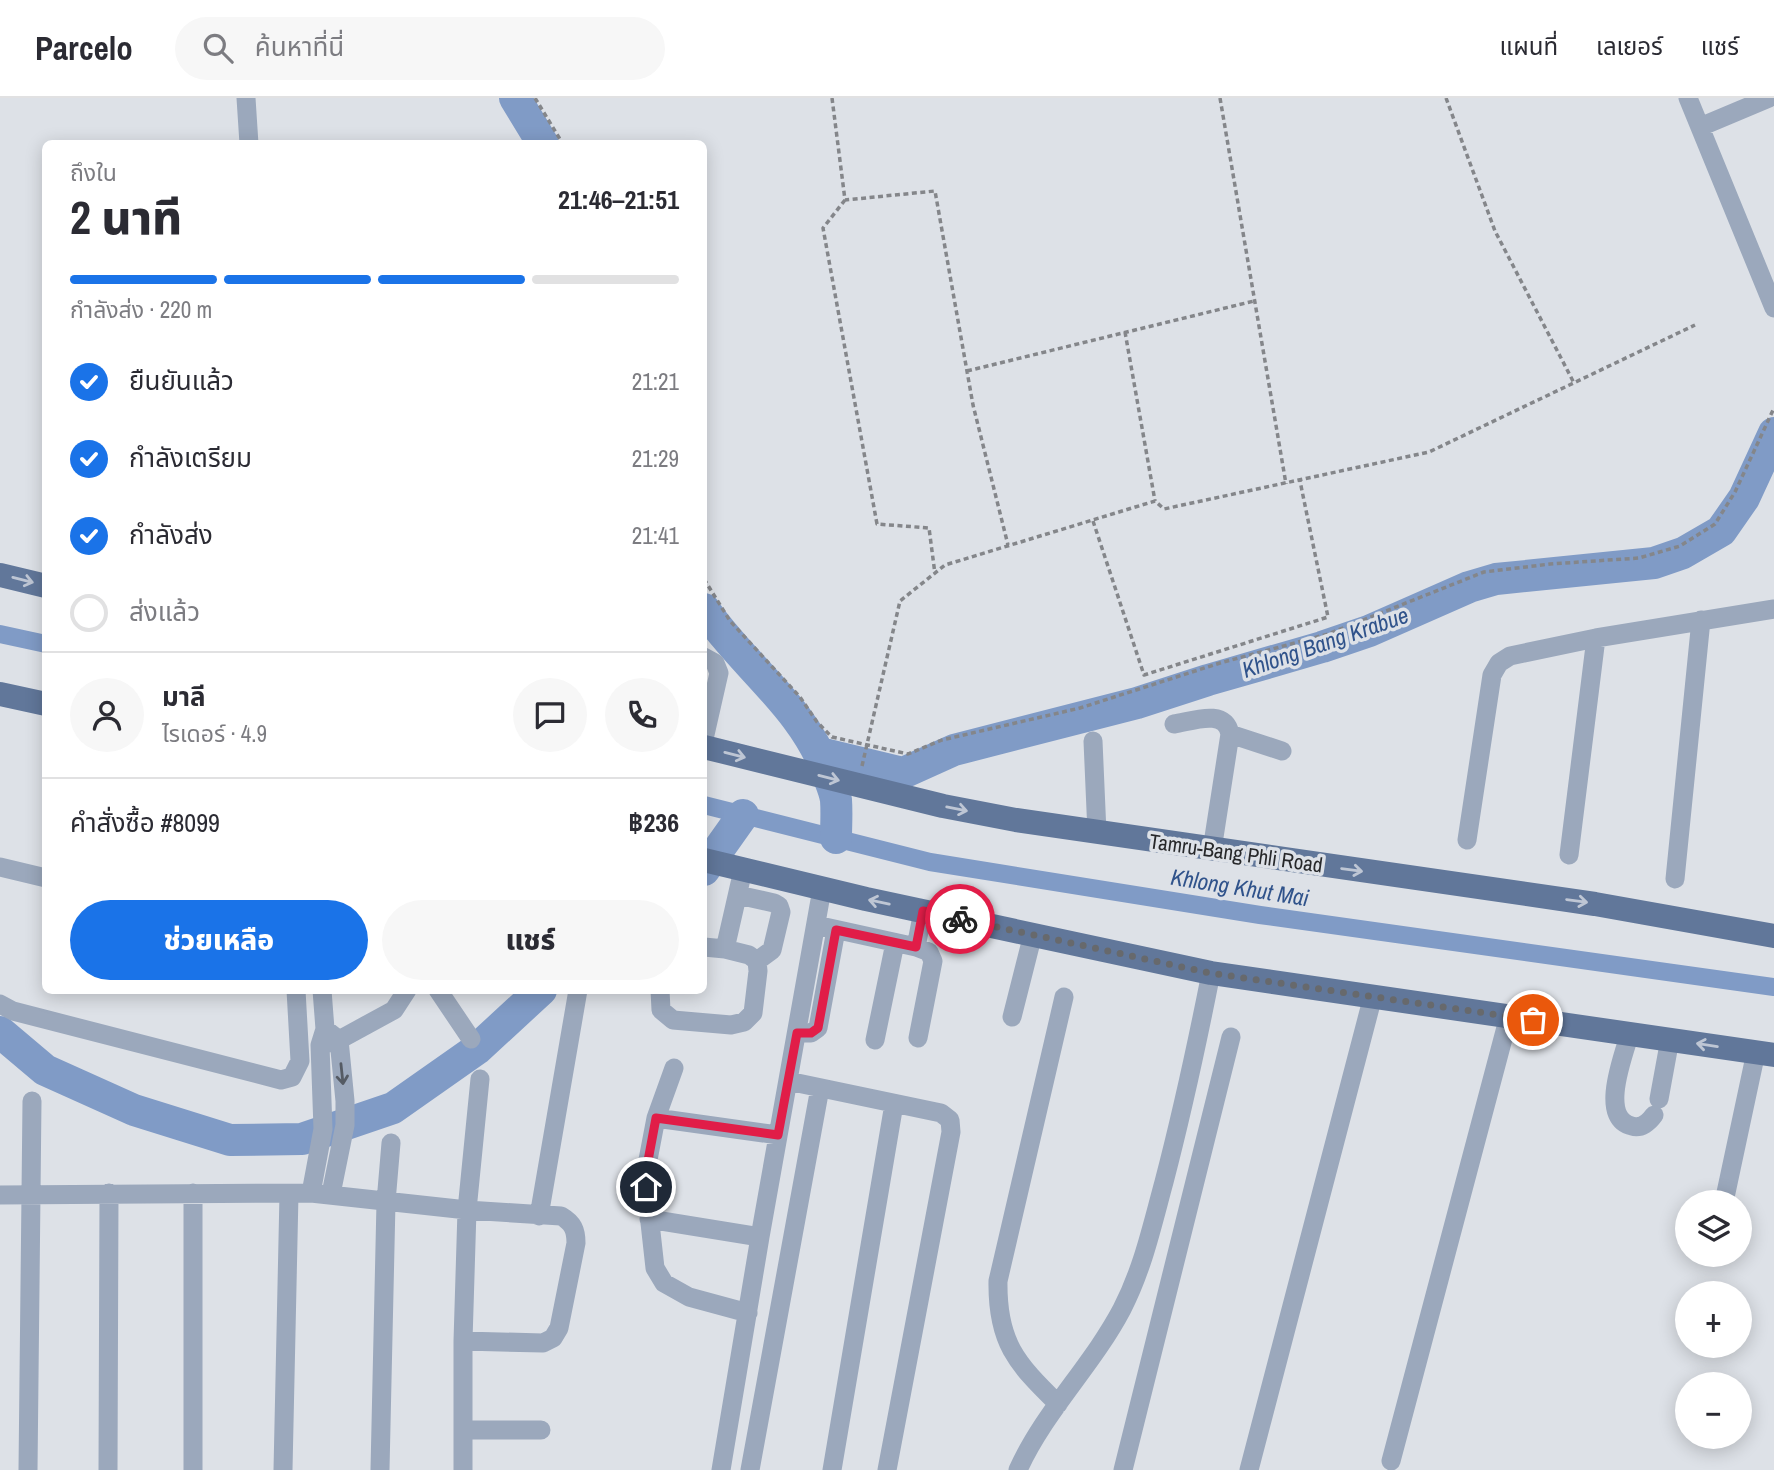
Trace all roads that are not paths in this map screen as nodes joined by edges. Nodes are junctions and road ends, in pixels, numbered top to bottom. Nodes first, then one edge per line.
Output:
1 (246, 98) edge
2 (1688, 98) edge
3 (1769, 98) edge
4 (1700, 127) junction
5 (248, 140) edge
6 (1774, 307) edge
7 (0, 575) edge
8 (42, 585) edge
9 (1774, 609) edge
10 (1701, 620) junction
11 (1596, 638) junction
12 (707, 659) edge
13 (1, 698) edge
14 (42, 703) edge
15 (1174, 724) dead end
16 (707, 725) edge
17 (1230, 734) junction
18 (1093, 741) dead end
19 (707, 748) edge
20 (1282, 751) dead end
21 (1097, 833) junction
22 (1467, 840) dead end
23 (1212, 850) junction
24 (1569, 855) dead end
25 (707, 861) edge
26 (0, 867) edge
27 (742, 870) junction
28 (42, 877) edge
29 (1675, 879) dead end
30 (822, 889) junction
31 (738, 895) junction
32 (923, 911) junction
33 (816, 925) junction
34 (836, 930) junction
35 (1033, 934) junction
36 (1774, 936) edge
37 (895, 943) junction
38 (707, 947) edge
39 (916, 947) junction
40 (725, 949) junction
41 (757, 961) junction
42 (1210, 973) junction
43 (296, 994) edge
44 (322, 994) edge
45 (404, 994) edge
46 (441, 994) edge
47 (577, 994) edge
48 (660, 994) edge
49 (1373, 996) junction
50 (1063, 997) dead end
51 (0, 1004) edge
52 (1509, 1016) junction
53 (1012, 1017) dead end
54 (797, 1033) junction
55 (1630, 1033) junction
56 (1231, 1037) dead end
57 (328, 1038) junction
58 (918, 1038) dead end
59 (471, 1039) dead end
60 (1670, 1039) junction
61 (875, 1040) dead end
62 (1765, 1054) edge
63 (674, 1068) dead end
64 (480, 1079) dead end
65 (788, 1081) junction
66 (820, 1088) junction
67 (32, 1101) dead end
68 (894, 1104) junction
69 (656, 1118) junction
70 (778, 1135) junction
71 (391, 1143) dead end
72 (1727, 1190) edge
73 (193, 1193) junction
74 (32, 1194) junction
75 (109, 1194) junction
76 (289, 1194) junction
77 (311, 1194) junction
78 (331, 1194) junction
79 (0, 1195) edge
80 (386, 1202) junction
81 (467, 1210) junction
82 (539, 1216) junction
83 (649, 1219) junction
84 (760, 1237) junction
85 (748, 1312) junction
86 (463, 1341) junction
87 (1058, 1404) junction
88 (463, 1430) junction
89 (541, 1430) dead end
90 (1391, 1461) dead end
91 (28, 1470) edge
92 (108, 1470) edge
93 (193, 1470) edge
94 (283, 1470) edge
95 (380, 1470) edge
96 (463, 1470) edge
97 (721, 1470) edge
98 (750, 1470) edge
99 (832, 1470) edge
100 (887, 1470) edge
101 (1018, 1470) edge
102 (1123, 1470) edge
103 (1249, 1470) edge

1 - 5 street
2 - 4 street
3 - 4 street
4 - 6 street
7 -> 8 main road
9 - 10 street
10 - 11 street
10 - 29 street
11 - 22 street
11 - 24 street
12 - 16 street
13 - 14 main road
15 - 17 street
17 - 20 street
17 - 23 street
18 - 21 street
19 -> 21 main road, Tamru-Bang Phli Road
21 - 23 main road, Tamru-Bang Phli Road
23 -> 36 main road, Tamru-Bang Phli Road
25 - 27 main road
26 - 28 street
27 - 30 main road
27 - 31 street
32 -> 30 main road
30 - 33 street
31 - 40 street
31 - 41 street
32 - 35 main road
32 - 39 street
33 - 34 street
33 - 54 street
34 - 37 street
34 - 54 street
35 - 42 main road
35 - 53 street
37 - 39 street
37 - 61 street
38 - 40 street
39 - 58 street
40 - 41 street
41 - 48 street
42 - 49 main road
42 - 87 street
43 - 51 street
44 - 57 street
45 - 57 street
46 - 59 street
47 - 82 street
49 - 52 main road
49 - 103 street
50 - 87 street
52 - 55 main road
52 - 90 street
54 - 65 street
55 - 60 main road
55 - 60 street
56 - 102 street
57 - 77 street
57 -> 78 street
62 -> 60 main road
62 - 72 street
63 - 69 street
64 - 81 street
65 - 66 street
65 - 70 street
66 - 68 street
66 - 98 street
67 - 74 street
68 - 99 street
68 - 100 street
69 - 70 street
69 - 83 street
70 - 84 street
71 - 80 street
73 - 75 street
73 - 76 street
73 - 93 street
74 - 75 street
74 - 79 street
74 - 91 street
75 - 92 street
76 - 77 street
76 - 94 street
77 - 78 street
78 - 80 street
80 - 81 street
80 - 95 street
81 - 82 street
81 - 86 street
82 - 86 street
83 - 84 street
83 - 85 street
84 - 85 street
85 - 97 street
86 - 88 street
87 - 101 street
88 - 89 street
88 - 96 street

